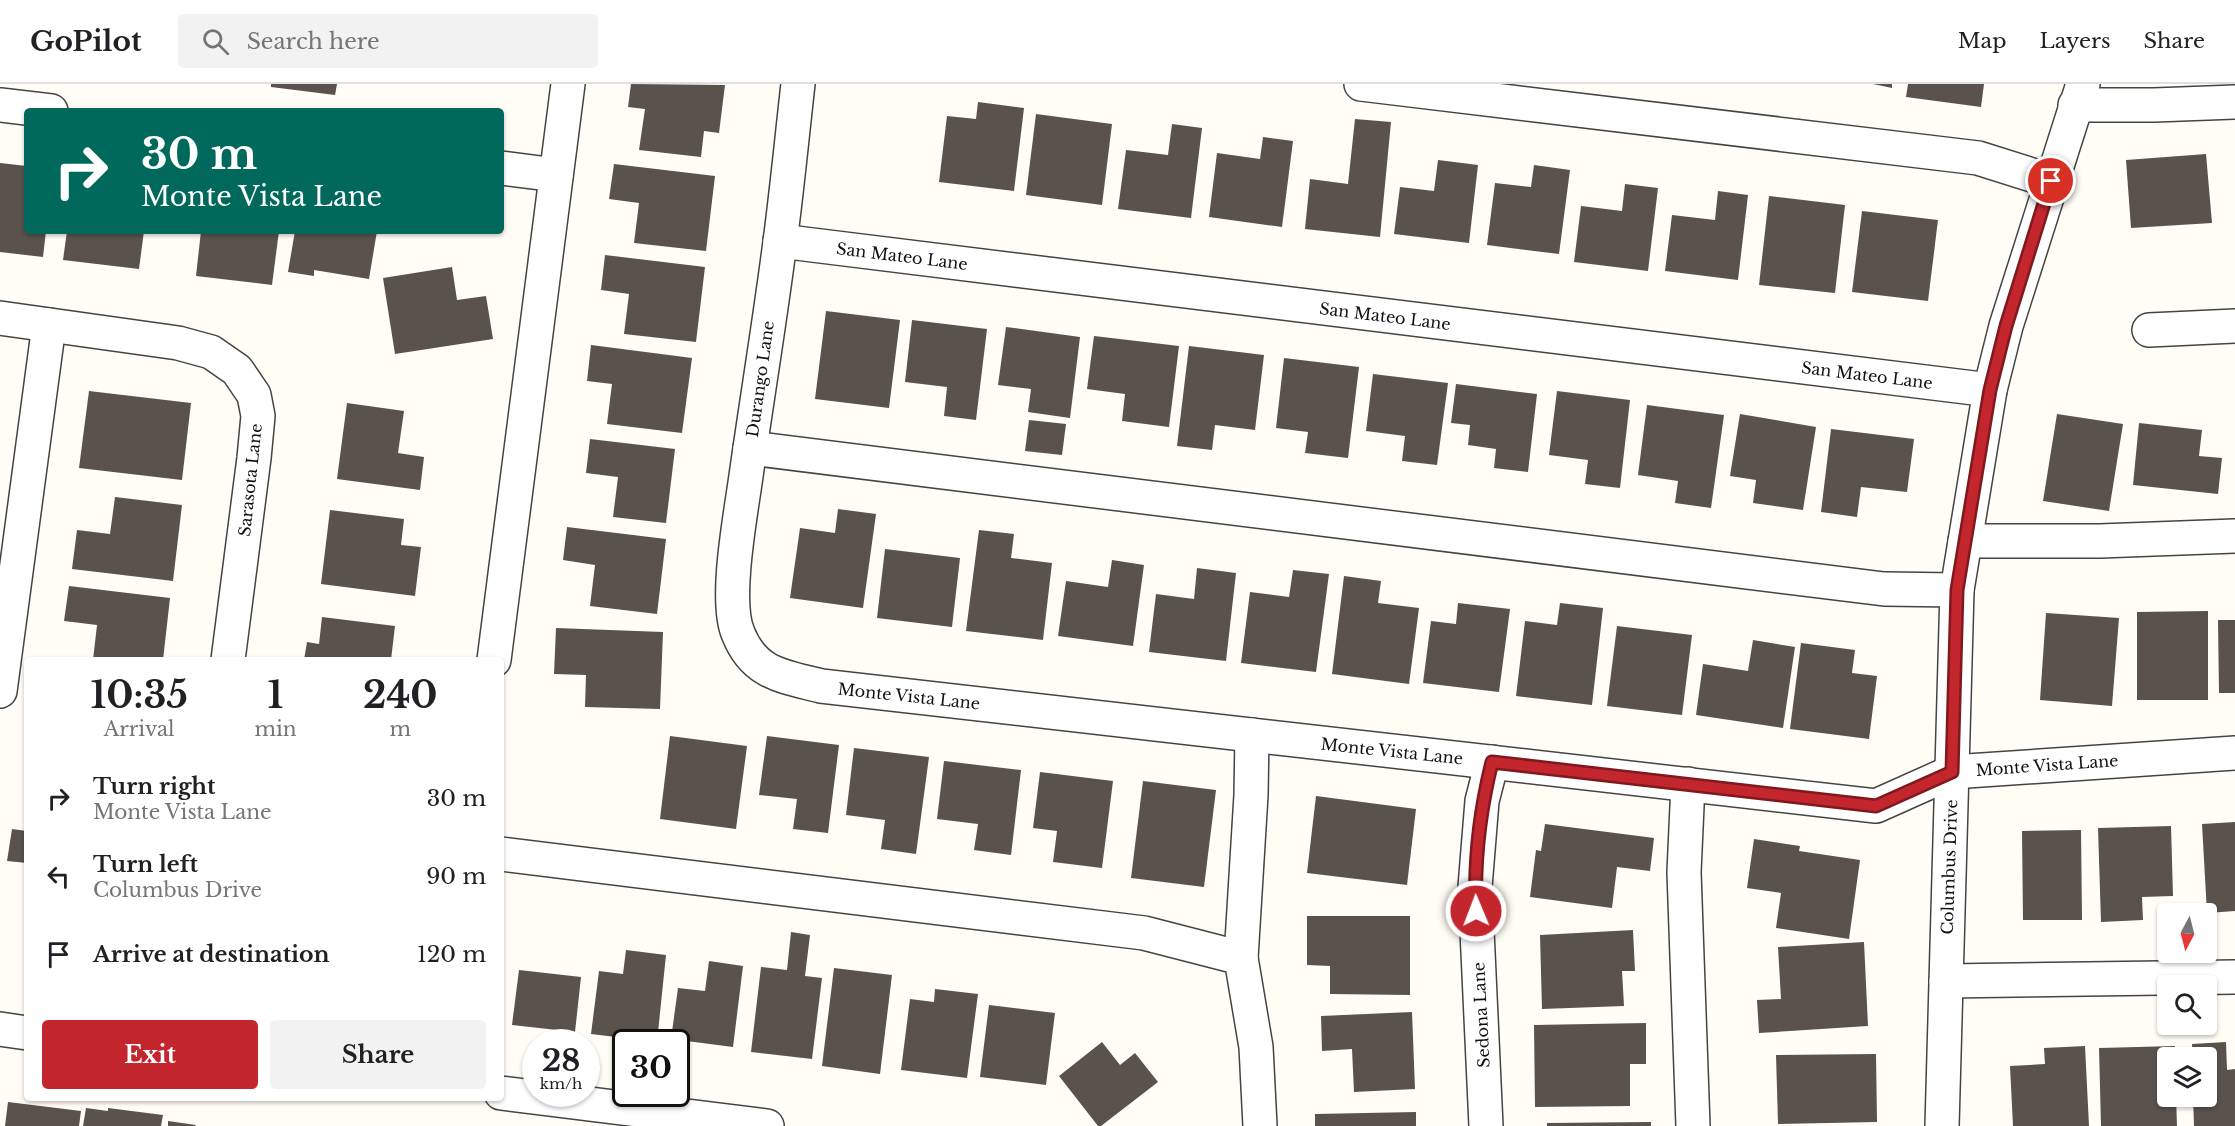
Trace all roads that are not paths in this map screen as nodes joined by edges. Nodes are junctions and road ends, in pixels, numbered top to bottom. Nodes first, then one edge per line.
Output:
1 (568, 84) edge
2 (798, 84) edge
3 (1361, 84) edge
4 (2079, 94) edge
5 (2235, 102) edge
6 (0, 105) edge
7 (26, 108) edge
8 (504, 168) edge
9 (556, 175) junction
10 (2051, 181) junction
11 (780, 242) junction
12 (0, 318) edge
13 (50, 325) junction
14 (2235, 326) edge
15 (2149, 330) dead end
16 (1990, 390) junction
17 (750, 447) junction
18 (2235, 536) edge
19 (1965, 541) junction
20 (1957, 590) junction
21 (228, 657) edge
22 (494, 657) edge
23 (761, 666) joint
24 (0, 691) edge
25 (1252, 735) junction
26 (2235, 753) edge
27 (1492, 762) junction
28 (1952, 772) junction
29 (1688, 784) junction
30 (504, 854) edge
31 (1241, 958) junction
32 (2235, 977) edge
33 (1946, 981) junction
34 (0, 1029) edge
35 (24, 1033) edge
36 (504, 1093) edge
37 (767, 1126) edge
38 (1260, 1126) edge
39 (1486, 1126) edge
40 (1693, 1126) edge
41 (1942, 1126) edge

1 - 9 street
2 - 11 street, Durango Lane
3 - 10 street
4 - 5 street
4 - 10 street, Columbus Drive
6 - 7 street
8 - 9 street
9 - 22 street
10 - 16 street, Columbus Drive
11 - 16 street, San Mateo Lane
11 - 17 street, Durango Lane
12 - 13 street, Sarasota Lane
13 - 21 street, Sarasota Lane
13 - 24 street
14 - 15 street
16 - 19 street, Columbus Drive
17 - 20 street
17 - 23 street, Durango Lane
18 - 19 street
19 - 20 street, Columbus Drive
20 - 28 street, Columbus Drive
23 - 25 street, Monte Vista Lane
25 - 27 street, Monte Vista Lane
25 - 31 street
26 - 28 street, Monte Vista Lane
27 - 29 street, Monte Vista Lane
27 - 39 street, Sedona Lane
28 - 29 street, Monte Vista Lane
28 - 33 street, Columbus Drive
29 - 40 street
30 - 31 street
31 - 38 street
32 - 33 street
33 - 41 street, Columbus Drive
34 - 35 street
36 - 37 street

